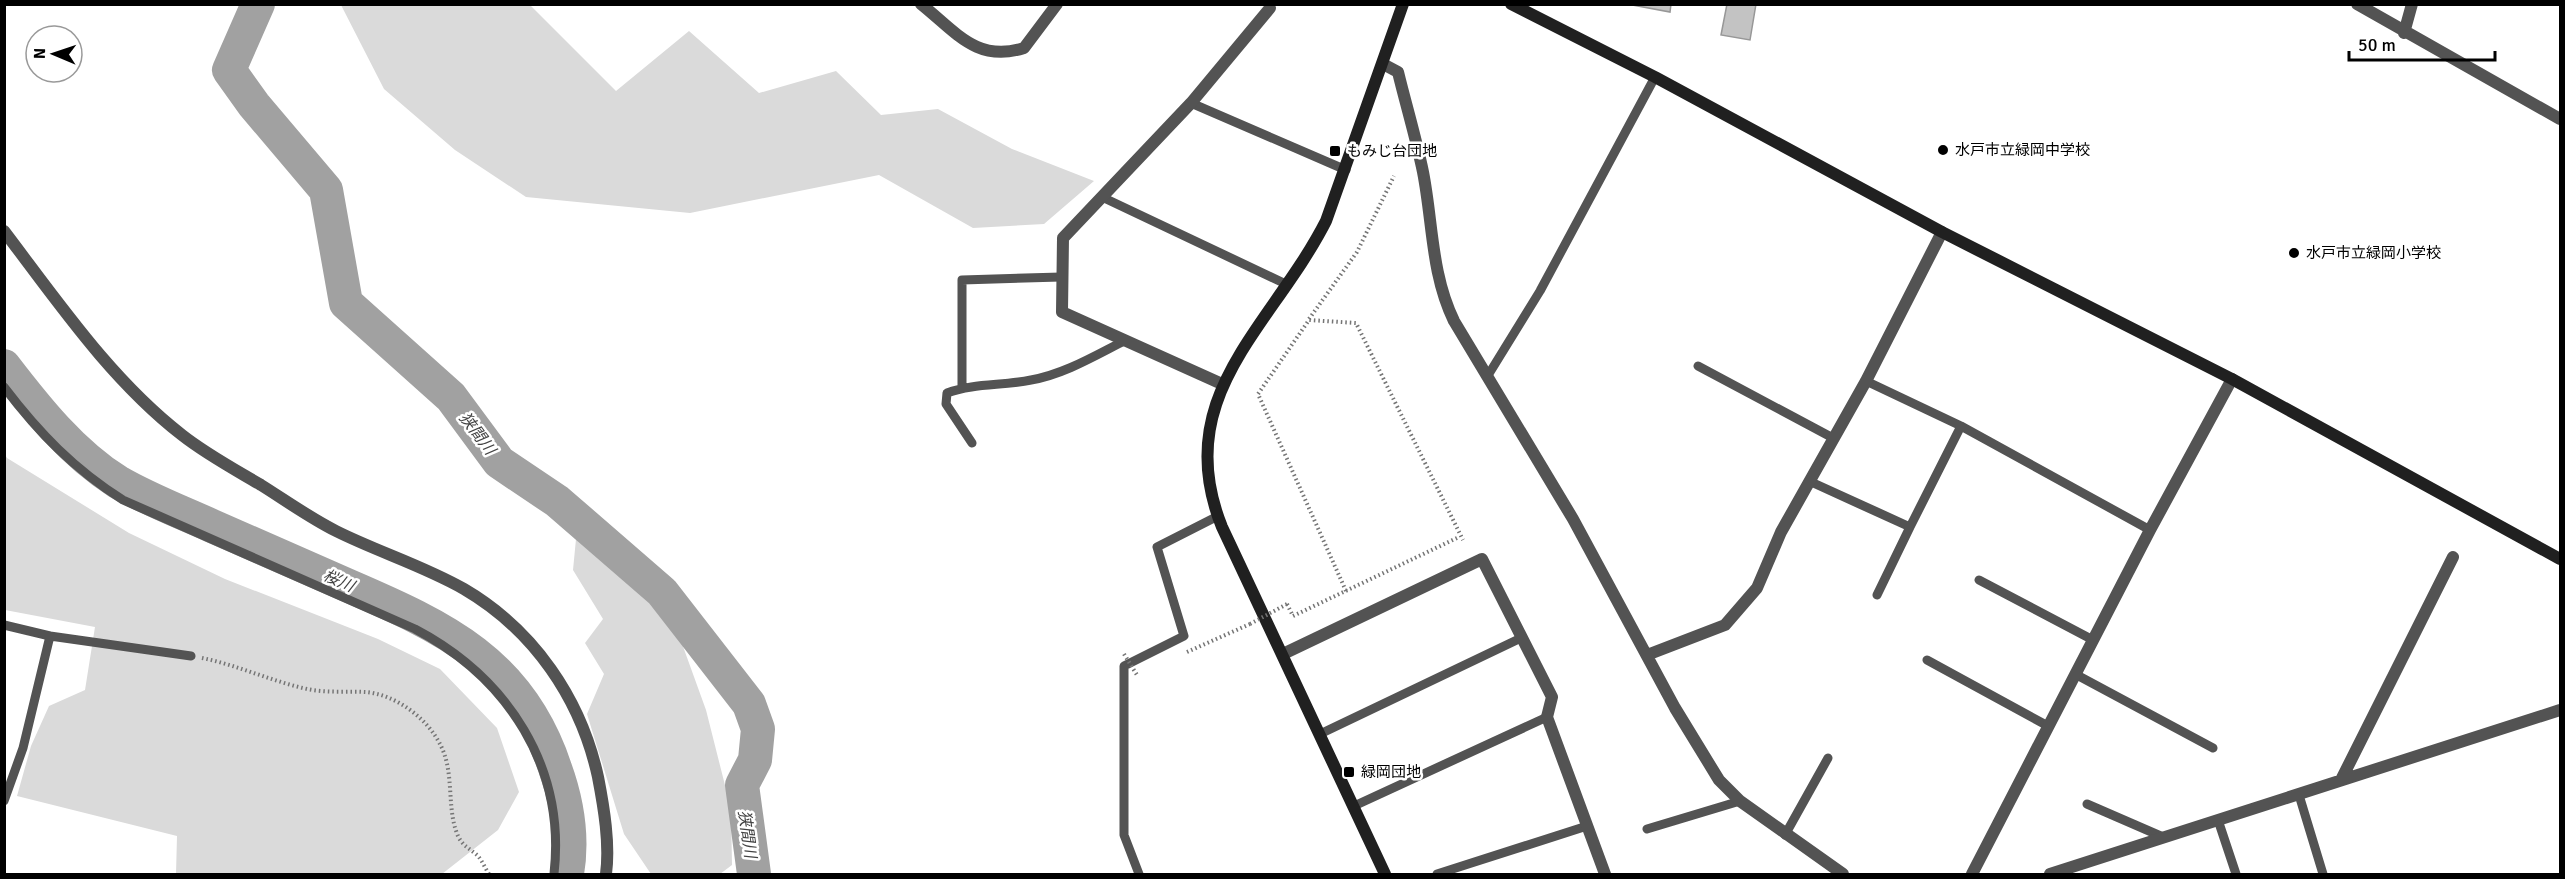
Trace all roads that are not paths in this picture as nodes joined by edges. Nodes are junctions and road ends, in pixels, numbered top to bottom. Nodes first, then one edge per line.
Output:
1 (921, 4) edge
2 (1057, 4) edge
3 (1403, 4) edge
4 (1511, 4) edge
5 (2357, 4) edge
6 (2412, 4) edge
7 (1269, 6) edge
8 (2404, 33) junction
9 (1383, 64) junction
10 (1655, 77) junction
11 (1191, 103) junction
12 (2560, 119) edge
13 (1347, 170) junction
14 (1102, 197) junction
15 (4, 231) edge
16 (1942, 232) junction
17 (1061, 277) junction
18 (1288, 285) junction
19 (1126, 340) junction
20 (1698, 366) dead end
21 (1486, 377) junction
22 (2232, 380) junction
23 (1866, 381) junction
24 (1222, 384) junction
25 (4, 387) edge
26 (962, 388) junction
27 (1961, 426) junction
28 (1833, 438) junction
29 (972, 443) dead end
30 (1809, 481) junction
31 (1218, 516) junction
32 (1910, 527) junction
33 (2150, 530) junction
34 (2453, 557) dead end
35 (2560, 559) edge
36 (1979, 580) dead end
37 (1877, 595) dead end
38 (4, 625) edge
39 (50, 636) junction
40 (1521, 638) junction
41 (2093, 640) junction
42 (1283, 654) junction
43 (1647, 655) junction
44 (191, 656) road end
45 (1927, 660) dead end
46 (2075, 674) junction
47 (2560, 710) edge
48 (1547, 717) junction
49 (2048, 726) junction
50 (1320, 734) junction
51 (2213, 748) dead end
52 (1828, 758) dead end
53 (2341, 780) junction
54 (2299, 795) junction
55 (4, 801) edge
56 (1740, 801) junction
57 (2087, 804) dead end
58 (1354, 806) junction
59 (2218, 820) junction
60 (1587, 826) junction
61 (1647, 829) dead end
62 (1785, 835) junction
63 (2163, 837) junction
64 (554, 874) edge
65 (606, 874) edge
66 (1139, 874) edge
67 (1385, 874) edge
68 (1437, 874) edge
69 (1605, 874) edge
70 (1843, 874) edge
71 (1972, 874) edge
72 (2050, 874) edge
73 (2236, 874) edge
74 (2324, 874) edge

1 - 2 street
3 - 9 street
4 - 10 street
5 - 8 street
6 - 8 street
7 - 11 street
8 - 12 street
9 - 13 street
9 - 21 street
10 - 16 street
10 - 21 lane
11 - 13 lane
11 - 14 street
13 - 18 street
14 - 17 street
14 - 18 lane
15 - 65 street
16 - 22 street
16 - 23 street
17 - 19 street
17 - 26 lane
18 - 24 street
19 - 24 street
19 - 26 lane
20 - 28 lane
21 - 43 street
22 - 33 street
22 - 35 street
23 - 27 lane
23 - 28 street
24 - 31 street
25 - 64 lane
26 - 29 lane
27 - 32 lane
27 - 33 lane
28 - 30 street
30 - 32 lane
30 - 43 street
31 - 42 street
31 - 66 lane
32 - 37 lane
33 - 41 street
34 - 53 street
36 - 41 lane
38 - 39 lane
39 - 44 lane
39 - 55 lane
40 - 42 street
40 - 48 street
40 - 50 lane
41 - 46 street
42 - 50 street
43 - 56 street
45 - 49 lane
46 - 49 street
46 - 51 lane
47 - 53 street
48 - 58 lane
48 - 60 street
49 - 71 street
50 - 58 street
52 - 62 lane
53 - 54 street
54 - 59 street
54 - 74 lane
56 - 61 lane
56 - 62 street
57 - 63 lane
58 - 67 street
59 - 63 street
59 - 73 lane
60 - 68 lane
60 - 69 street
62 - 70 street
63 - 72 street

